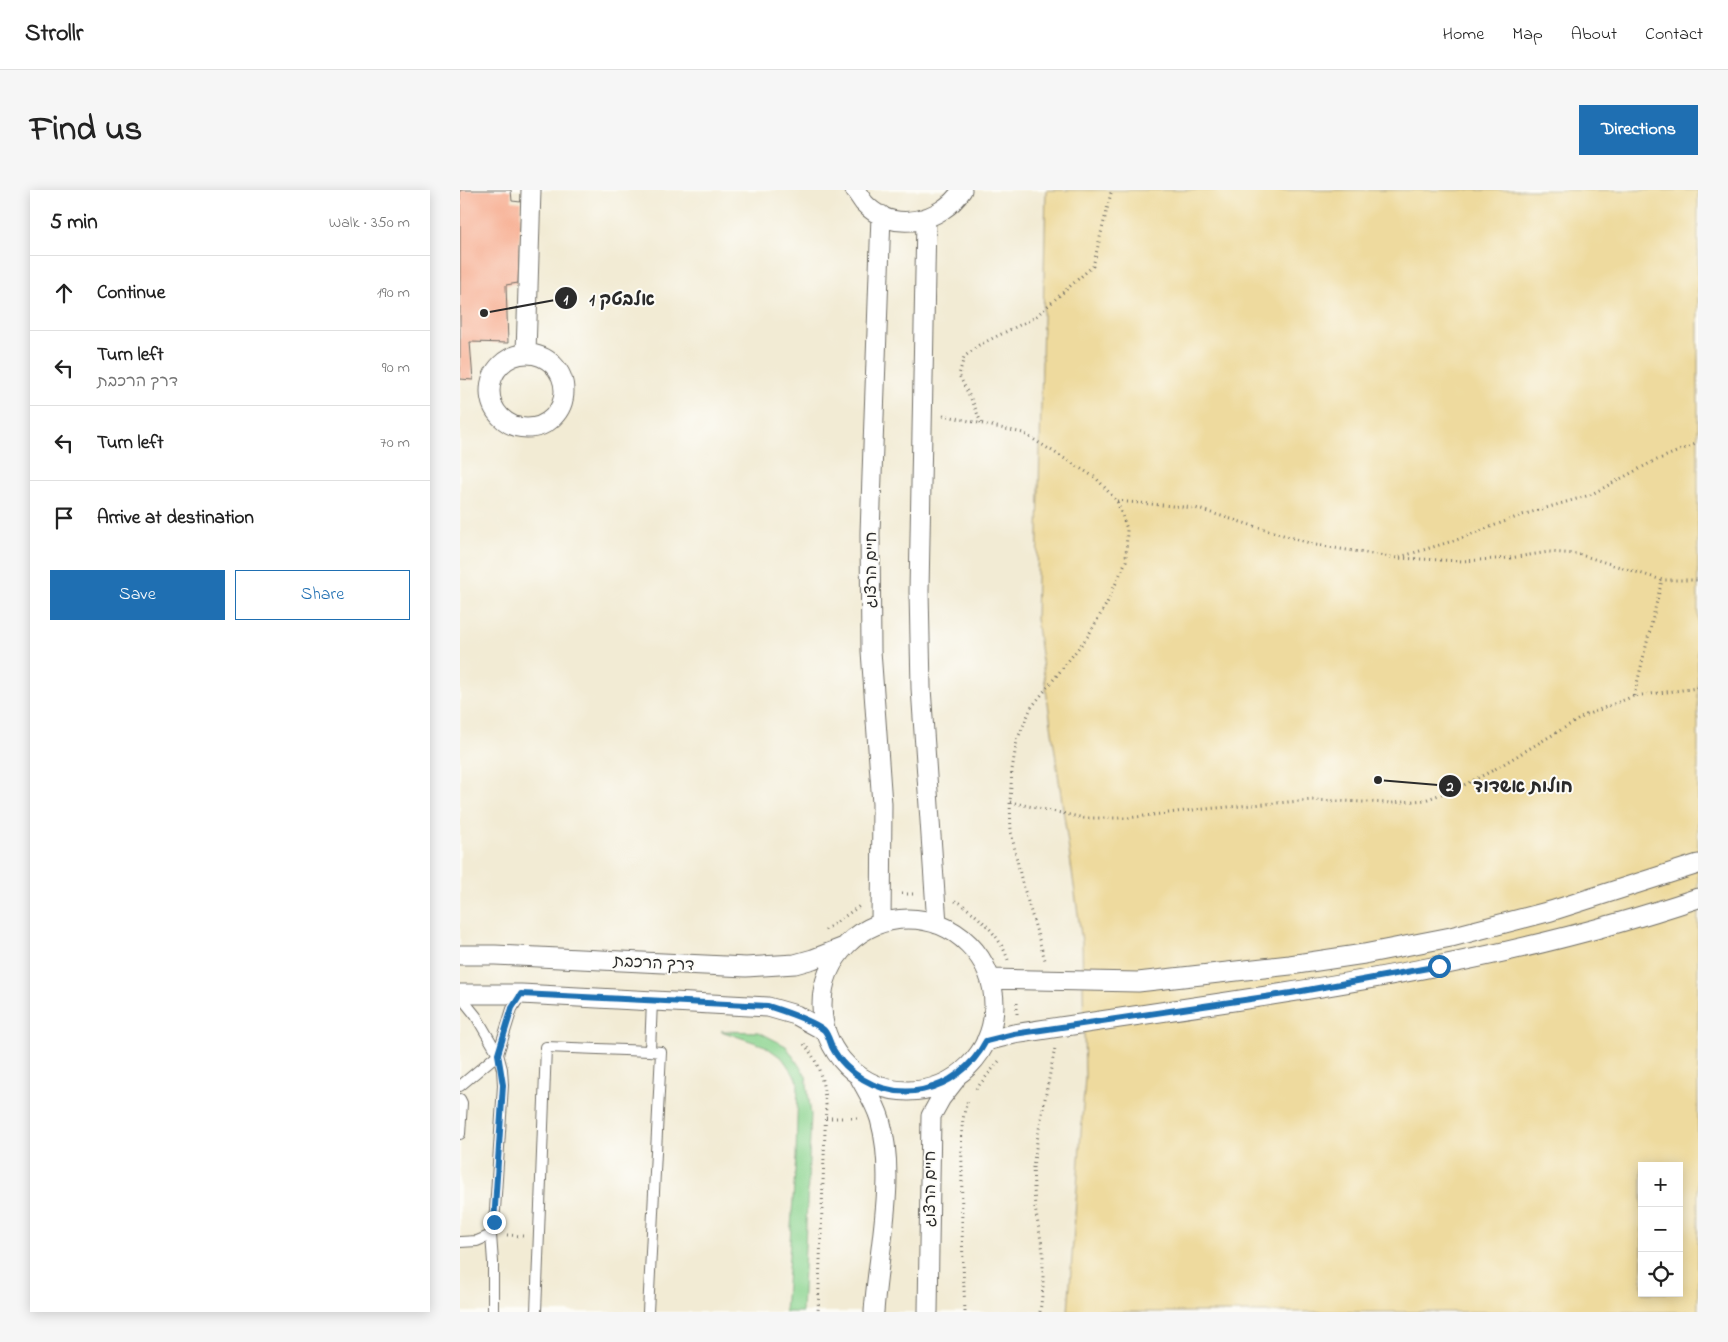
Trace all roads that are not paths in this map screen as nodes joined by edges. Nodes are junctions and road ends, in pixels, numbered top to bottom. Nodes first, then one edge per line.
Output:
1 (531, 190) edge
2 (855, 190) edge
3 (962, 190) edge
4 (881, 215) junction
5 (926, 219) junction
6 (526, 353) junction
7 (1698, 864) edge
8 (1698, 898) edge
9 (881, 923) junction
10 (937, 924) junction
11 (844, 947) junction
12 (460, 955) edge
13 (991, 980) junction
14 (521, 994) junction
15 (460, 995) edge
16 (652, 1001) junction
17 (825, 1031) junction
18 (986, 1041) junction
19 (650, 1052) junction
20 (498, 1054) junction
21 (959, 1075) junction
22 (860, 1078) junction
23 (460, 1086) edge
24 (460, 1099) edge
25 (460, 1134) edge
26 (491, 1235) junction
27 (460, 1242) edge
28 (493, 1312) edge
29 (536, 1312) edge
30 (648, 1312) edge
31 (874, 1312) edge
32 (928, 1312) edge

1 - 6 street
2 - 4 street
3 - 5 street
4 - 5 street
4 - 9 street, חיים הרצוג
5 - 10 street
6 - 6 street
7 - 13 street
8 - 18 street
9 - 10 street
9 - 11 street
10 - 13 street
11 - 12 street, דרך הרכבת
11 - 17 street
13 - 18 street
14 - 15 street
14 - 16 street
14 - 20 lane
15 - 20 lane
16 - 17 street
16 - 19 lane
17 - 22 street
18 - 21 street
19 - 29 lane
19 - 30 lane
20 - 23 lane
20 - 26 lane
21 - 22 street
21 - 32 street, חיים הרצוג
22 - 31 street
24 - 25 lane
26 - 27 lane
26 - 28 lane

